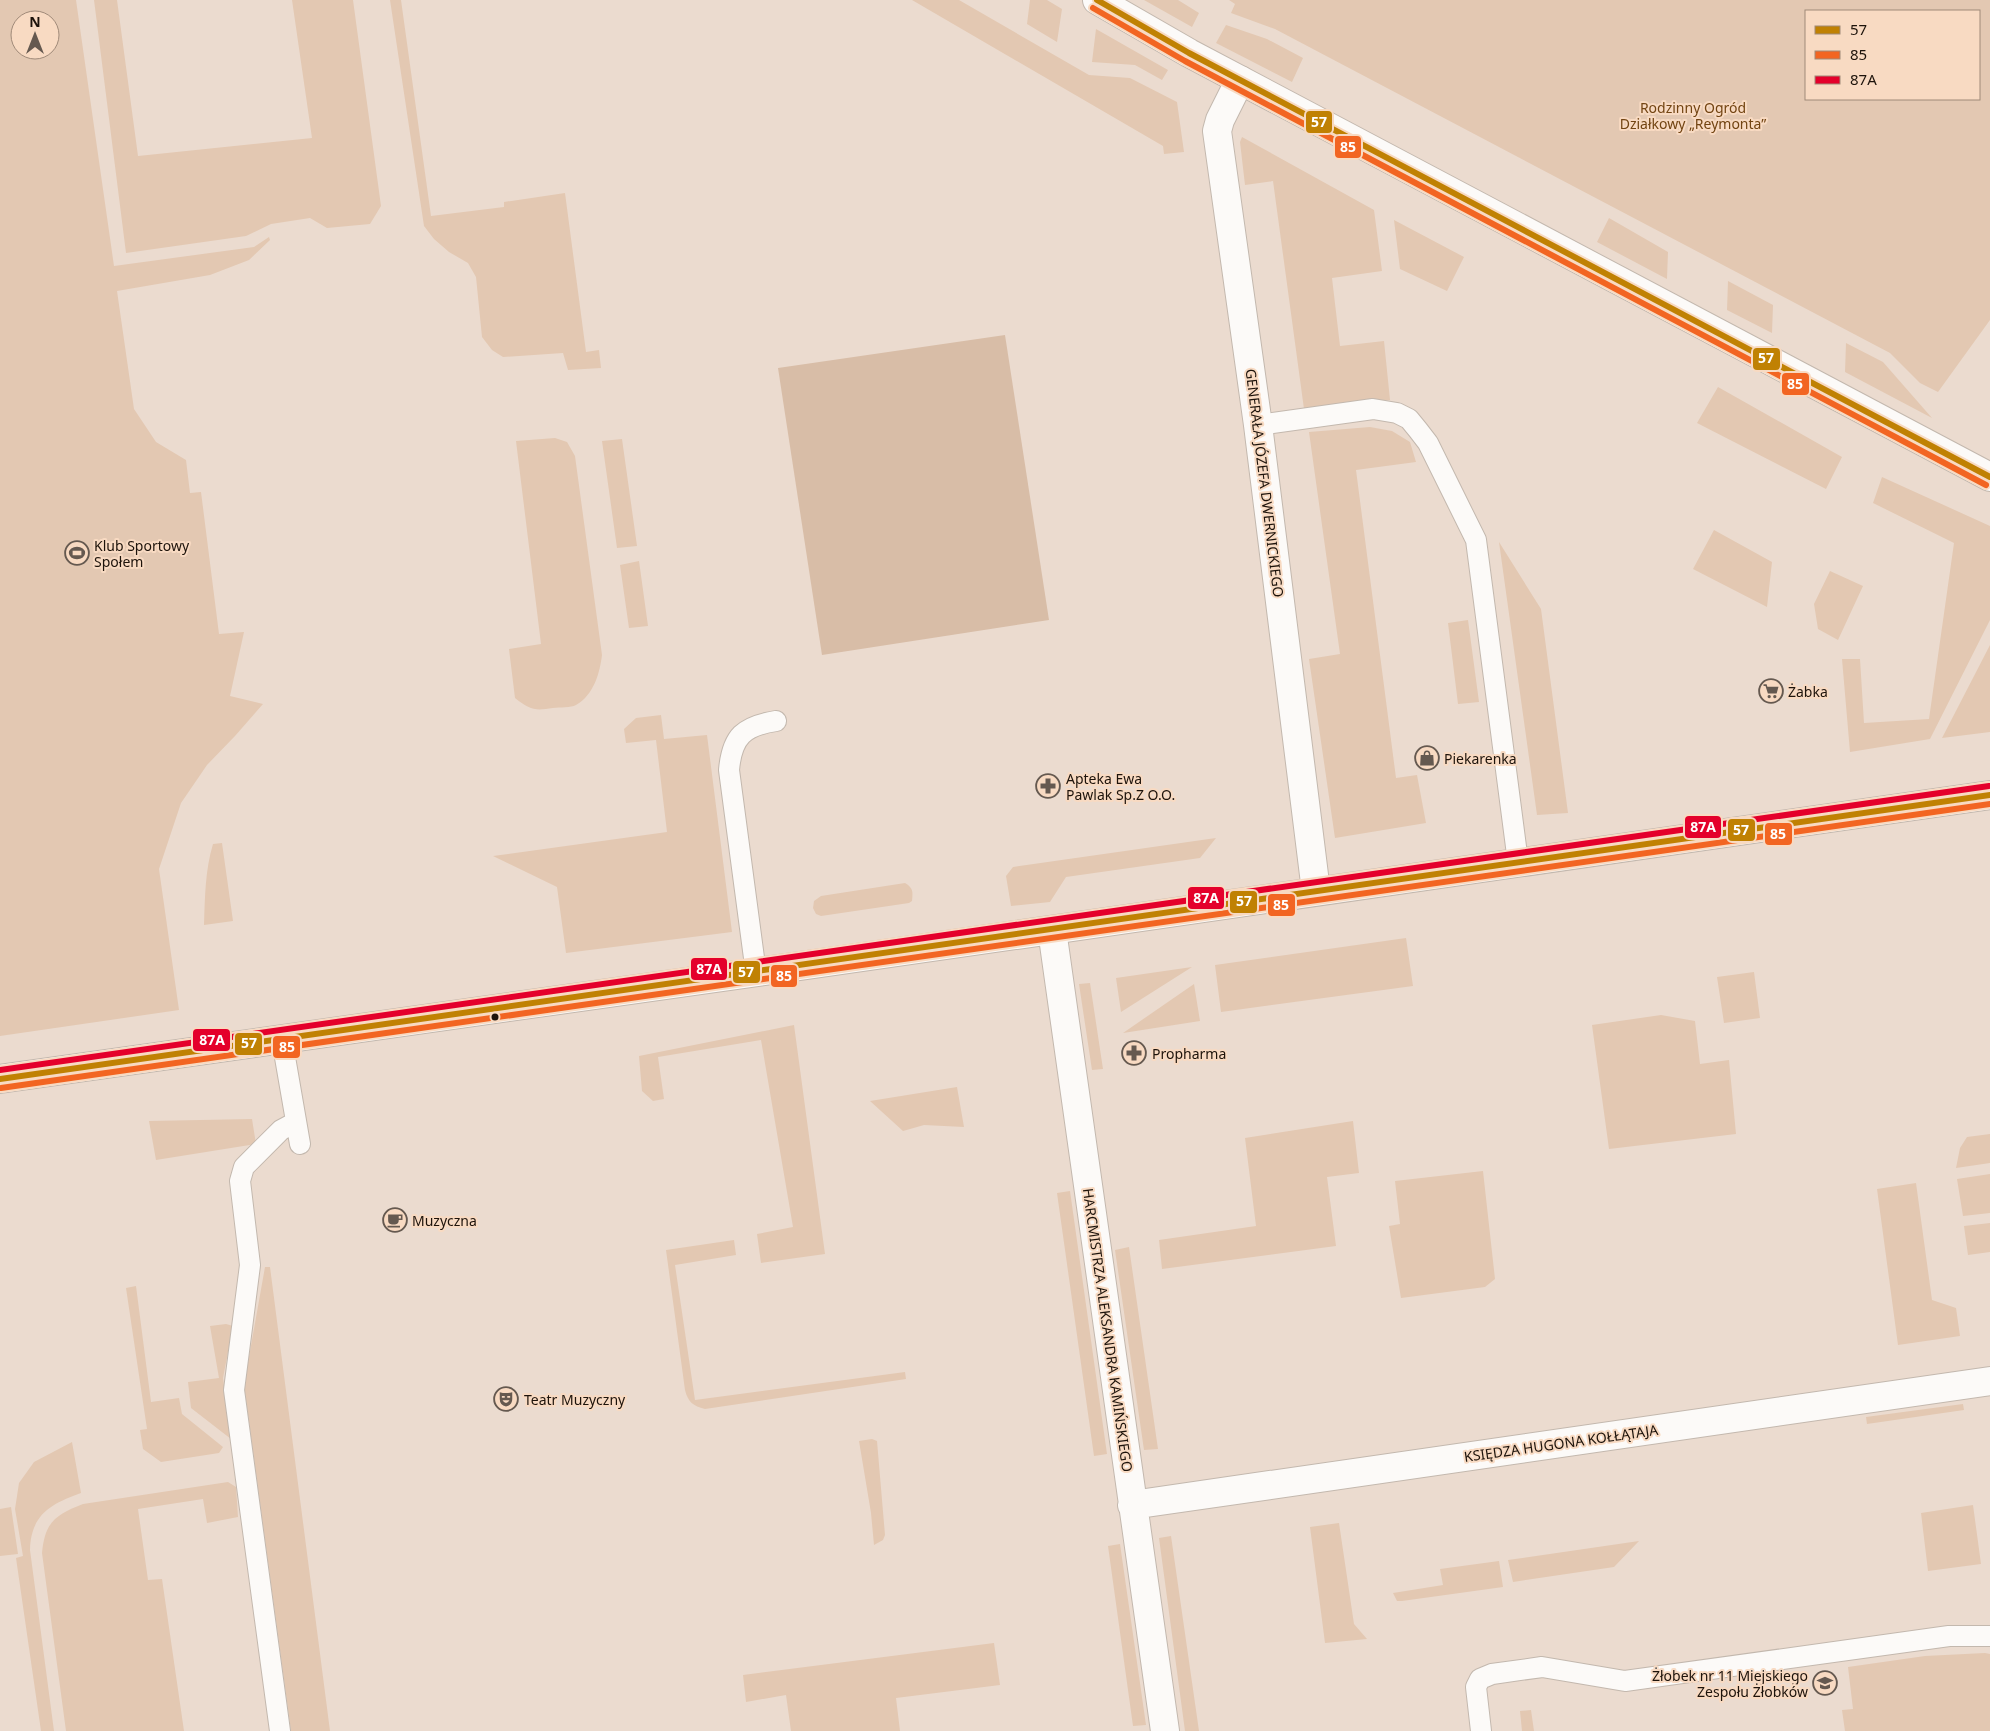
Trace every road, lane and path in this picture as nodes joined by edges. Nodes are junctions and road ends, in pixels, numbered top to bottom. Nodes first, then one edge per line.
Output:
1 (1097, 0) edge
2 (1240, 80) junction
3 (1258, 425) junction
4 (1990, 477) edge
5 (776, 721) dead end
6 (1990, 795) edge
7 (1518, 862) junction
8 (1316, 891) junction
9 (1052, 930) junction
10 (756, 973) junction
11 (282, 1040) junction
12 (0, 1079) edge
13 (296, 1122) junction
14 (300, 1144) dead end
15 (1990, 1381) edge
16 (1132, 1505) junction
17 (1990, 1636) edge
18 (280, 1731) edge
19 (1165, 1731) edge
20 (1481, 1731) edge

1 - 2 street
2 - 3 street, GENERAŁA JÓZEFA DWERNICKIEGO
2 - 4 street
3 - 7 lane
3 - 8 street, GENERAŁA JÓZEFA DWERNICKIEGO
5 - 10 lane
6 - 7 street
7 - 8 street
8 - 9 street
9 - 10 street
9 - 16 street, HARCMISTRZA ALEKSANDRA KAMIŃSKIEGO
10 - 11 street
11 - 12 street
11 - 13 lane
13 - 14 lane
13 - 18 lane
15 - 16 street, KSIĘDZA HUGONA KOŁŁĄTAJA
16 - 19 street, HARCMISTRZA ALEKSANDRA KAMIŃSKIEGO
17 - 20 lane

